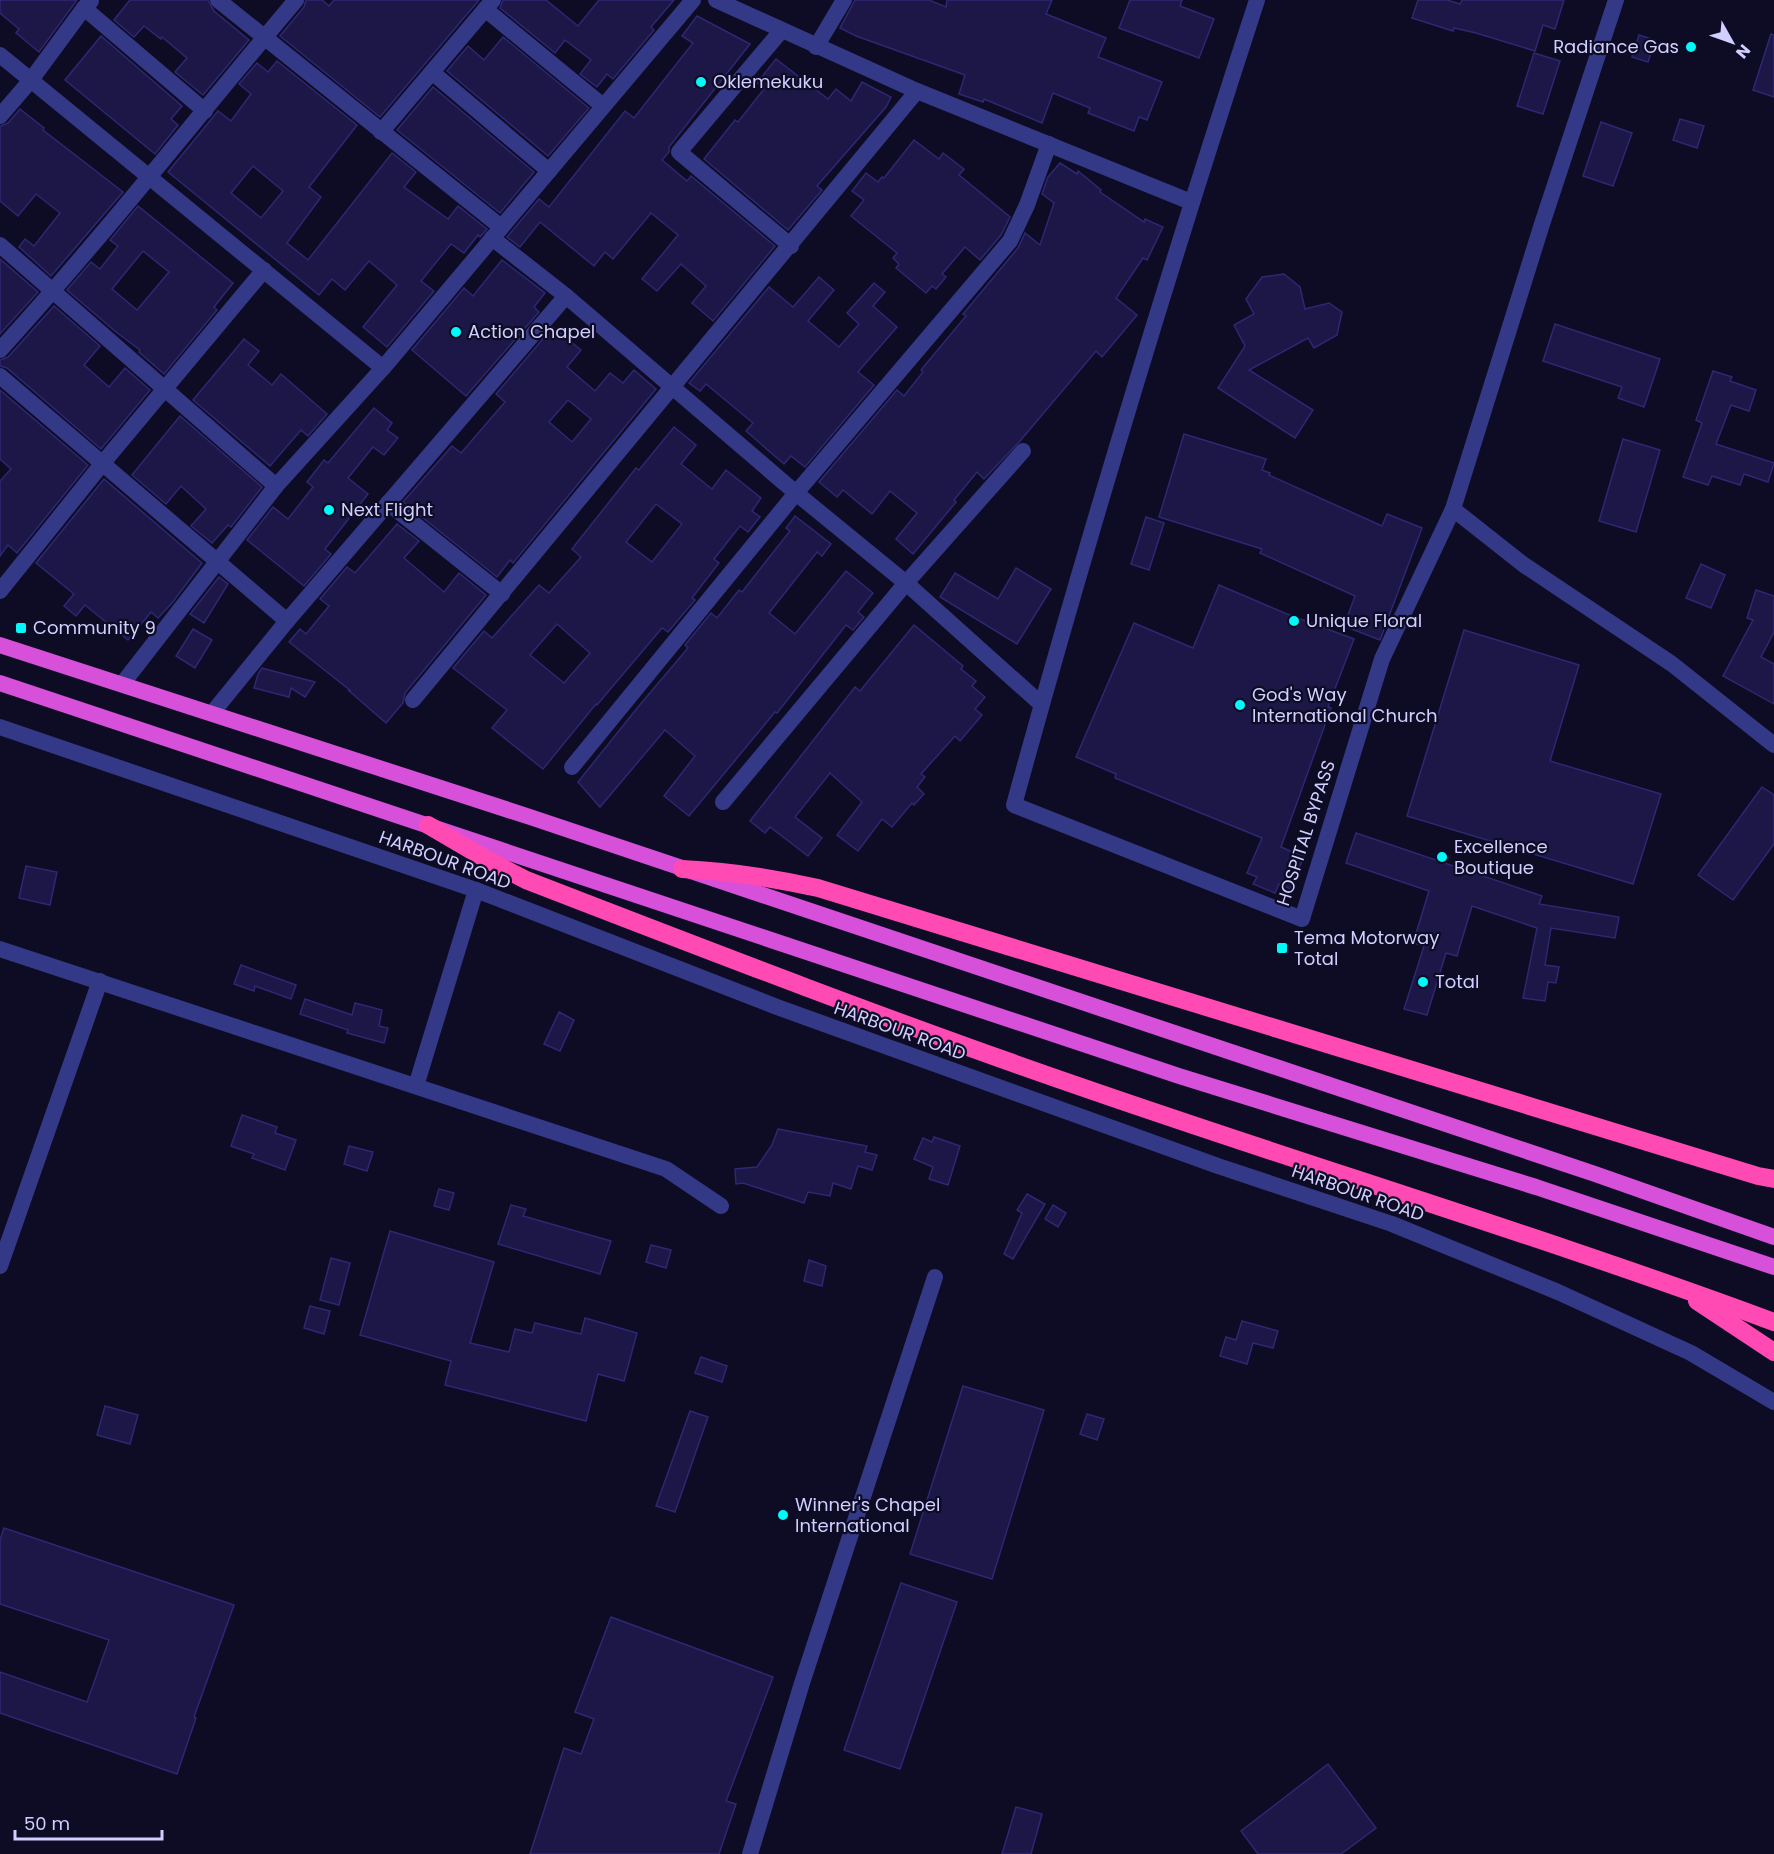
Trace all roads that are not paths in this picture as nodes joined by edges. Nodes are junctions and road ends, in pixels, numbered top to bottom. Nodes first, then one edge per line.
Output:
1 (218, 0) edge
2 (296, 0) edge
3 (693, 0) edge
4 (716, 0) edge
5 (844, 0) edge
6 (1257, 0) edge
7 (1616, 0) edge
8 (88, 4) edge
9 (489, 5) edge
10 (781, 31) junction
11 (264, 38) junction
12 (816, 46) junction
13 (0, 55) edge
14 (433, 73) junction
15 (31, 80) junction
16 (918, 91) junction
17 (603, 106) junction
18 (205, 111) junction
19 (0, 116) edge
20 (381, 132) junction
21 (1049, 144) junction
22 (549, 171) junction
23 (150, 177) junction
24 (1191, 202) junction
25 (496, 233) junction
26 (0, 245) edge
27 (791, 246) junction
28 (264, 270) junction
29 (54, 291) junction
30 (566, 296) junction
31 (0, 350) edge
32 (383, 368) junction
33 (0, 376) edge
34 (164, 389) junction
35 (673, 389) junction
36 (1023, 451) dead end
37 (102, 464) junction
38 (276, 486) junction
39 (796, 493) junction
40 (388, 503) junction
41 (1453, 509) junction
42 (218, 561) junction
43 (906, 583) junction
44 (0, 591) edge
45 (502, 594) junction
46 (287, 621) junction
47 (0, 645) edge
48 (0, 683) edge
49 (123, 683) junction
50 (413, 700) dead end
51 (1041, 704) junction
52 (213, 712) junction
53 (0, 727) edge
54 (1774, 746) edge
55 (572, 767) dead end
56 (723, 802) dead end
57 (428, 825) junction
58 (682, 869) junction
59 (476, 890) junction
60 (0, 949) edge
61 (99, 981) junction
62 (416, 1086) junction
63 (1769, 1179) edge
64 (721, 1206) dead end
65 (1774, 1237) edge
66 (0, 1266) edge
67 (1774, 1266) edge
68 (935, 1277) dead end
69 (1674, 1285) junction
70 (1774, 1322) edge
71 (1774, 1353) edge
72 (1774, 1402) edge
73 (750, 1854) edge

1 - 11 street
2 - 11 street
3 - 17 street
4 - 10 street
5 - 12 street
6 - 24 street
7 - 41 street
8 - 15 street
8 - 18 street
9 - 14 street
9 - 17 street
10 - 12 street
10 - 27 street
11 - 18 street
11 - 20 street
12 - 16 street
13 - 15 street
14 - 20 street
14 - 22 street
15 - 19 street
15 - 23 street
16 - 21 street
16 - 27 street
17 - 22 street
18 - 23 street
20 - 25 street
21 - 24 street
21 - 39 street
22 - 25 street
23 - 28 street
23 - 29 street
24 - 51 street
25 - 30 street
25 - 32 street
26 - 29 street
27 - 35 street
28 - 32 street
28 - 34 street
29 - 31 street
29 - 34 street
30 - 35 street
30 - 40 street
32 - 38 street
33 - 37 street
34 - 37 street
34 - 38 street
35 - 39 street
35 - 45 street
36 - 43 street
37 - 42 street
37 - 44 street
38 - 42 street
39 - 43 street
39 - 55 street
40 - 45 street
40 - 46 street
41 - 51 street, HOSPITAL BYPASS
41 - 54 street
42 - 46 street
42 - 49 street
43 - 51 street
43 - 56 street
45 - 50 street
46 - 52 street
47 - 49 highway
48 - 57 highway, HARBOUR ROAD
49 - 52 highway
52 - 58 highway
53 - 59 street, HARBOUR ROAD
57 - 67 highway, HARBOUR ROAD
57 - 69 highway
58 - 63 highway
58 - 65 highway
59 - 62 street
59 - 72 street, HARBOUR ROAD
60 - 61 street
61 - 62 street
61 - 66 street
62 - 64 street
68 - 73 street
69 - 70 highway
69 - 71 highway

